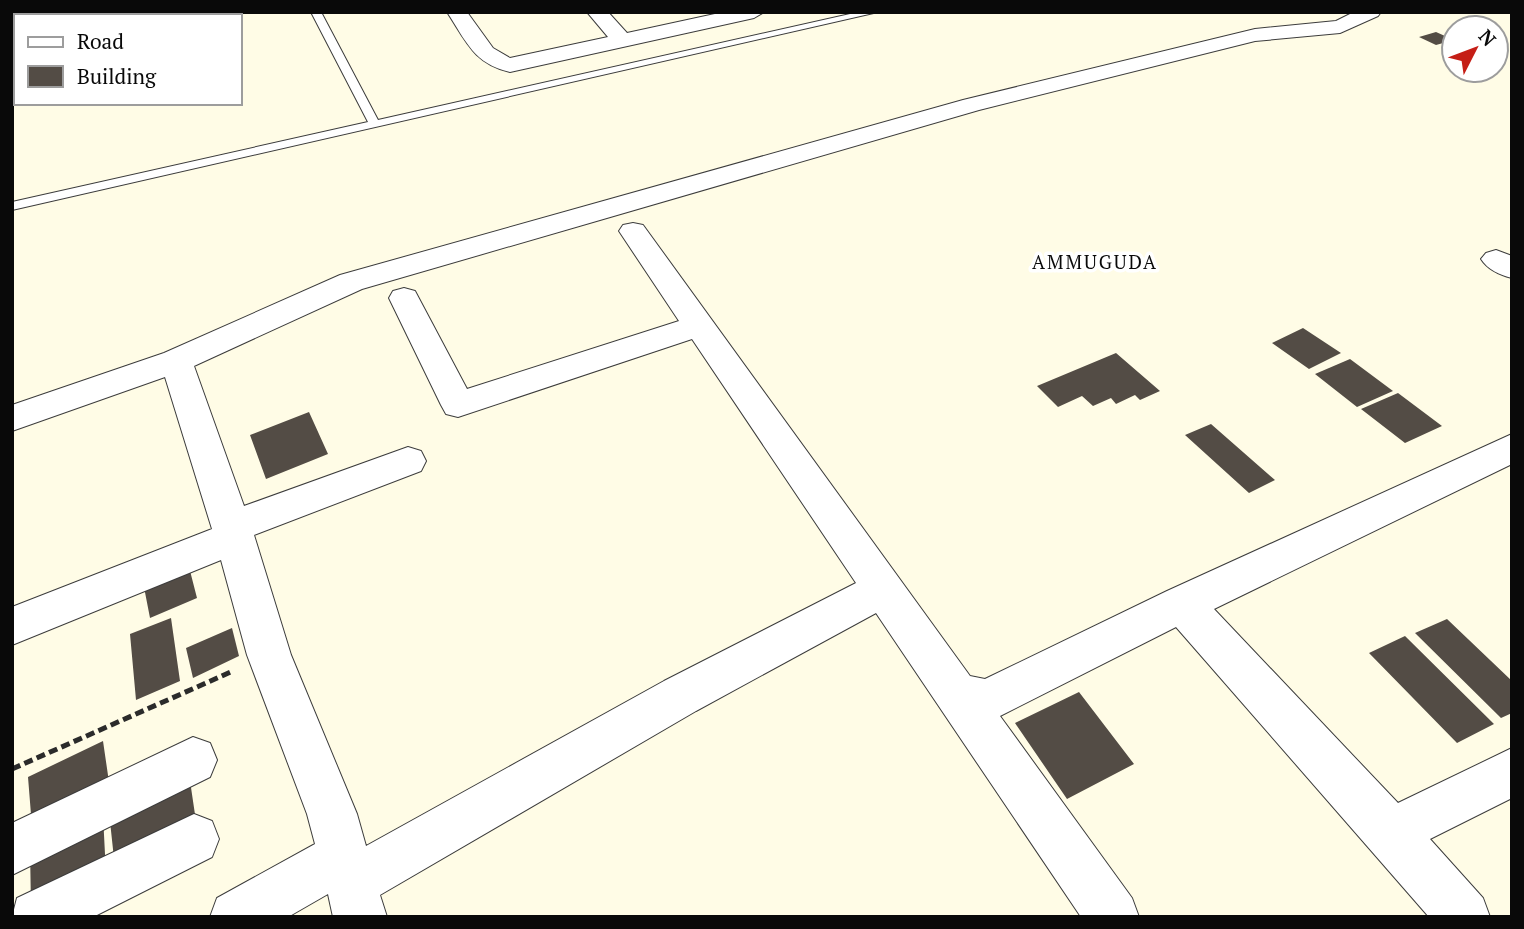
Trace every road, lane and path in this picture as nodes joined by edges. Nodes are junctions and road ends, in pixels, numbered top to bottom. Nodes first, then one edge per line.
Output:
1 (316, 12) edge
2 (457, 12) edge
3 (597, 12) edge
4 (751, 12) edge
5 (873, 12) edge
6 (1371, 12) edge
7 (622, 41) junction
8 (375, 125) junction
9 (12, 205) edge
10 (633, 232) dead end
11 (404, 298) dead end
12 (700, 325) junction
13 (176, 361) junction
14 (12, 418) edge
15 (1512, 448) edge
16 (408, 461) dead end
17 (233, 532) junction
18 (883, 589) junction
19 (1182, 604) junction
20 (12, 626) edge
21 (269, 655) junction
22 (957, 694) junction
23 (193, 760) dead end
24 (12, 769) edge
25 (1512, 772) edge
26 (1391, 832) junction
27 (194, 839) dead end
28 (12, 849) edge
29 (351, 886) edge
30 (36, 917) edge
31 (236, 917) edge
32 (1112, 917) edge
33 (1464, 917) edge

1 - 8 lane
2 - 7 street
3 - 7 street
4 - 7 street
5 - 8 lane
6 - 13 street
8 - 9 lane
10 - 12 street
11 - 12 street
12 - 18 street
13 - 14 street
13 - 17 street
15 - 19 street
16 - 17 street
17 - 20 street
17 - 21 street
18 - 22 street
18 - 29 street
19 - 22 street
19 - 26 street
21 - 24 path
21 - 29 street
22 - 32 street
23 - 28 street
25 - 26 street
26 - 33 street
27 - 30 street
29 - 31 street

